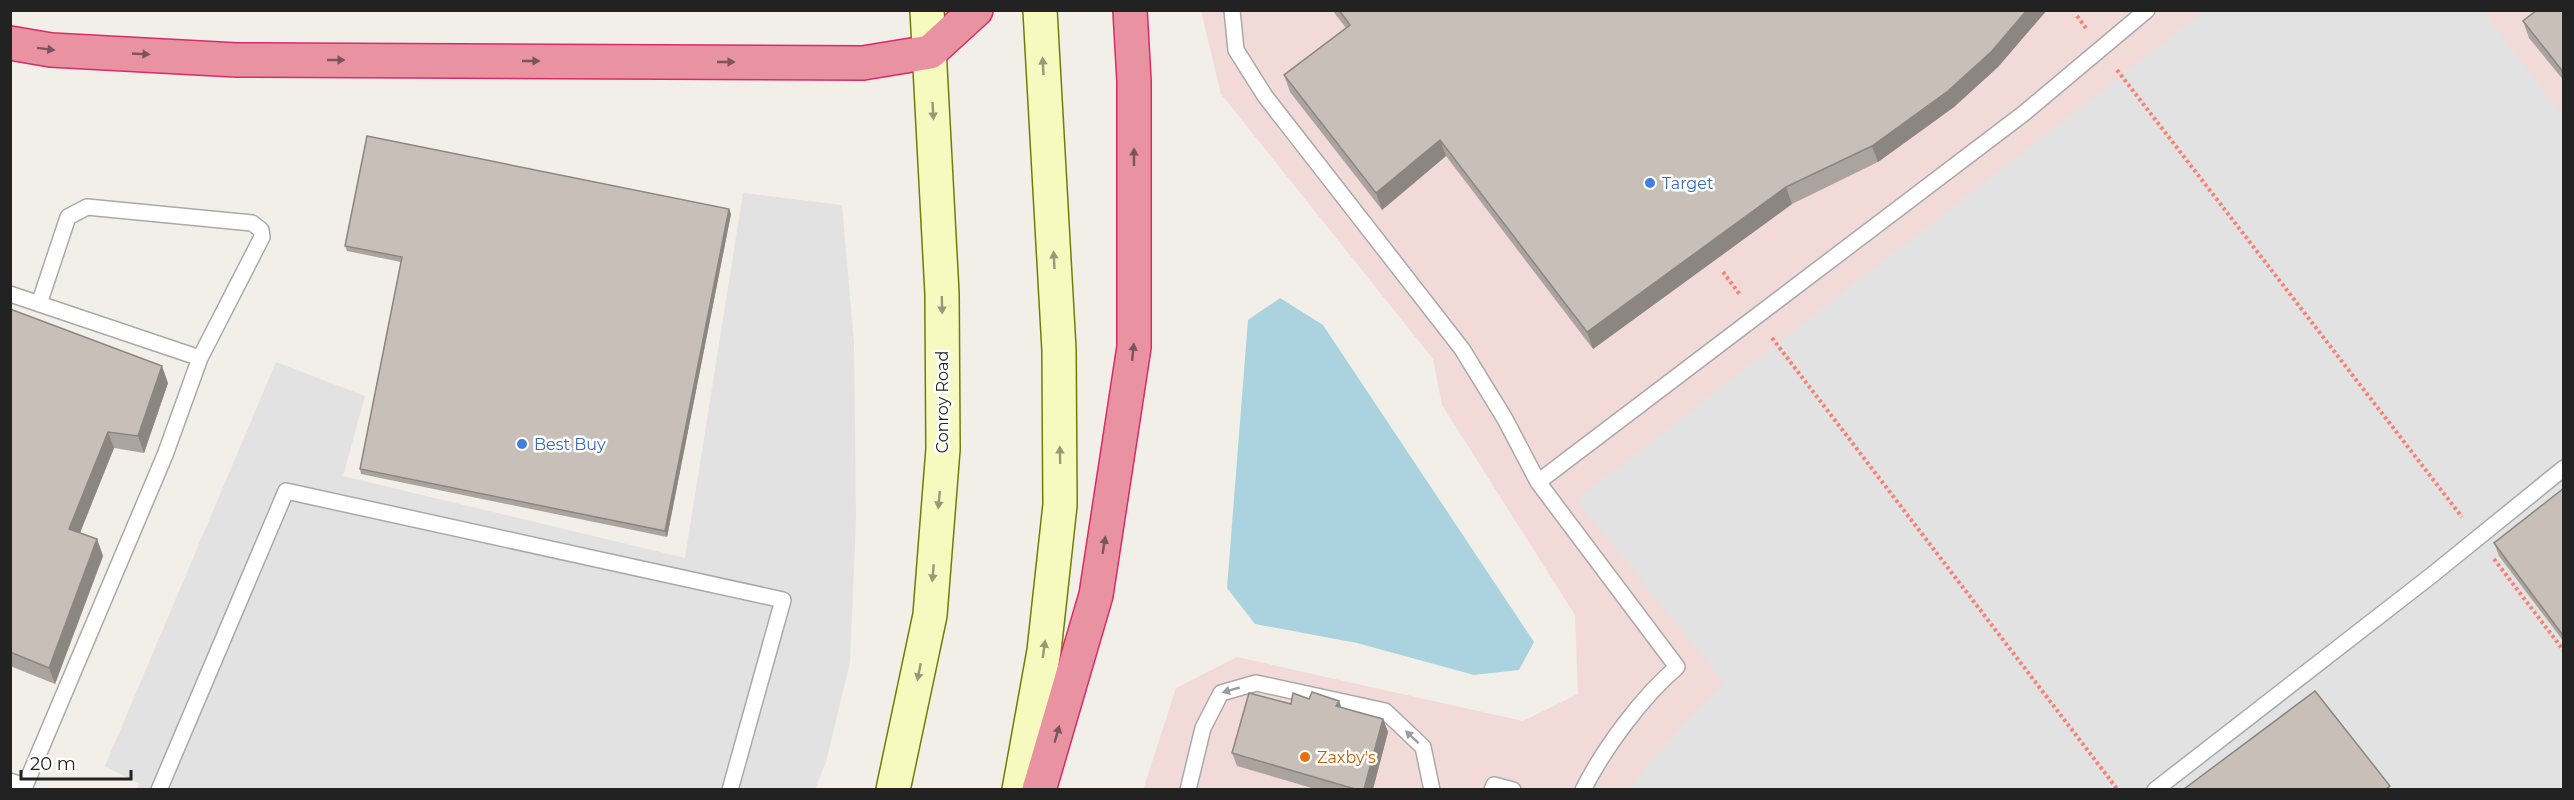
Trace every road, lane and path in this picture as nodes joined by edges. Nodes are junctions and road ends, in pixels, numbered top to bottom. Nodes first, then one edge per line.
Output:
1 (927, 10) edge
2 (976, 10) edge
3 (1040, 10) edge
4 (1130, 10) edge
5 (1232, 10) edge
6 (2147, 10) edge
7 (2077, 16) dead end
8 (10, 43) edge
9 (2100, 49) junction
10 (930, 52) junction
11 (1723, 272) dead end
12 (10, 294) edge
13 (39, 304) junction
14 (1756, 316) junction
15 (200, 358) junction
16 (2564, 468) edge
17 (1538, 482) junction
18 (2477, 537) junction
19 (2564, 651) edge
20 (10, 780) edge
21 (159, 789) edge
22 (730, 789) edge
23 (893, 789) edge
24 (1019, 789) edge
25 (1039, 789) edge
26 (1188, 789) edge
27 (1432, 789) edge
28 (1492, 789) edge
29 (1513, 789) edge
30 (1583, 789) edge
31 (2118, 789) edge
32 (2156, 789) edge

1 - 10 main road, Conroy Road
2 - 10 highway
24 -> 3 main road
25 -> 4 highway
5 - 17 lane
6 - 9 lane
7 - 9 path
8 -> 10 highway
9 - 14 lane
9 - 18 path
10 -> 23 main road, Conroy Road
11 - 14 path
12 - 13 lane
13 - 15 lane
13 - 15 lane
14 - 17 lane
14 - 31 path
15 - 20 lane
16 - 18 lane
17 - 30 lane
18 - 19 path
18 - 32 lane
21 - 22 lane
27 -> 26 lane
28 - 29 lane

